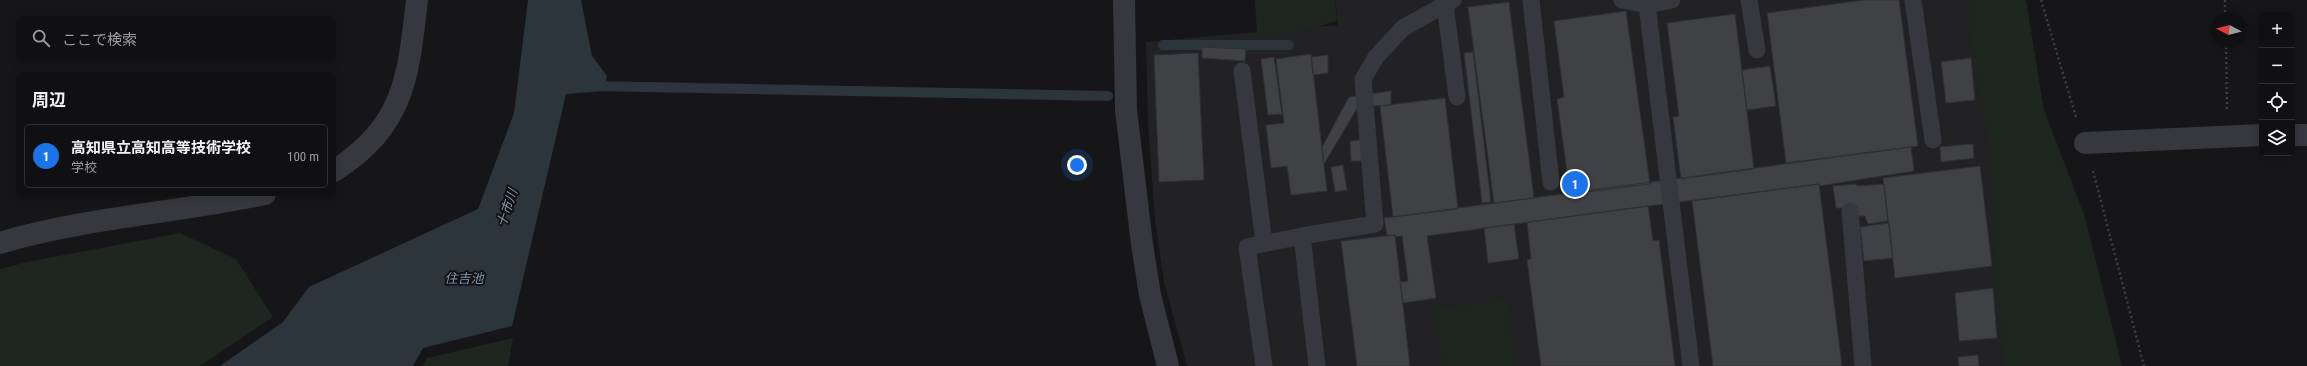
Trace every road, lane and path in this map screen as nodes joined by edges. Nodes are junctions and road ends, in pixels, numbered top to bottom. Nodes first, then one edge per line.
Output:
1 (417, 0) edge
2 (1124, 0) edge
3 (1531, 0) edge
4 (1622, 0) edge
5 (1672, 0) edge
6 (1749, 0) edge
7 (1913, 0) edge
8 (2041, 0) edge
9 (2225, 0) edge
10 (1449, 2) edge
11 (1647, 5) junction
12 (2225, 12) edge
13 (2226, 48) edge
14 (1757, 50) dead end
15 (1242, 71) dead end
16 (1457, 97) dead end
17 (2233, 134) junction
18 (2259, 134) edge
19 (2295, 135) edge
20 (2307, 135) edge
21 (1933, 140) dead end
22 (2085, 143) junction
23 (336, 170) edge
24 (1551, 182) dead end
25 (252, 196) edge
26 (1850, 211) dead end
27 (1302, 236) junction
28 (0, 243) edge
29 (1264, 243) junction
30 (1168, 366) edge
31 (1264, 366) edge
32 (1317, 366) edge
33 (1691, 366) edge
34 (1863, 366) edge
35 (2144, 366) edge

1 - 23 street
2 - 30 street
3 - 24 lane
4 - 11 lane
5 - 11 lane
6 - 14 lane
7 - 21 lane
8 - 22 path
9 - 12 path
10 - 16 lane
10 - 27 lane
11 - 33 lane
13 - 17 path
15 - 29 lane
17 - 18 street
17 - 22 street
19 - 20 street
22 - 35 path
25 - 28 street
26 - 34 lane
27 - 29 lane
27 - 32 lane
29 - 31 lane

